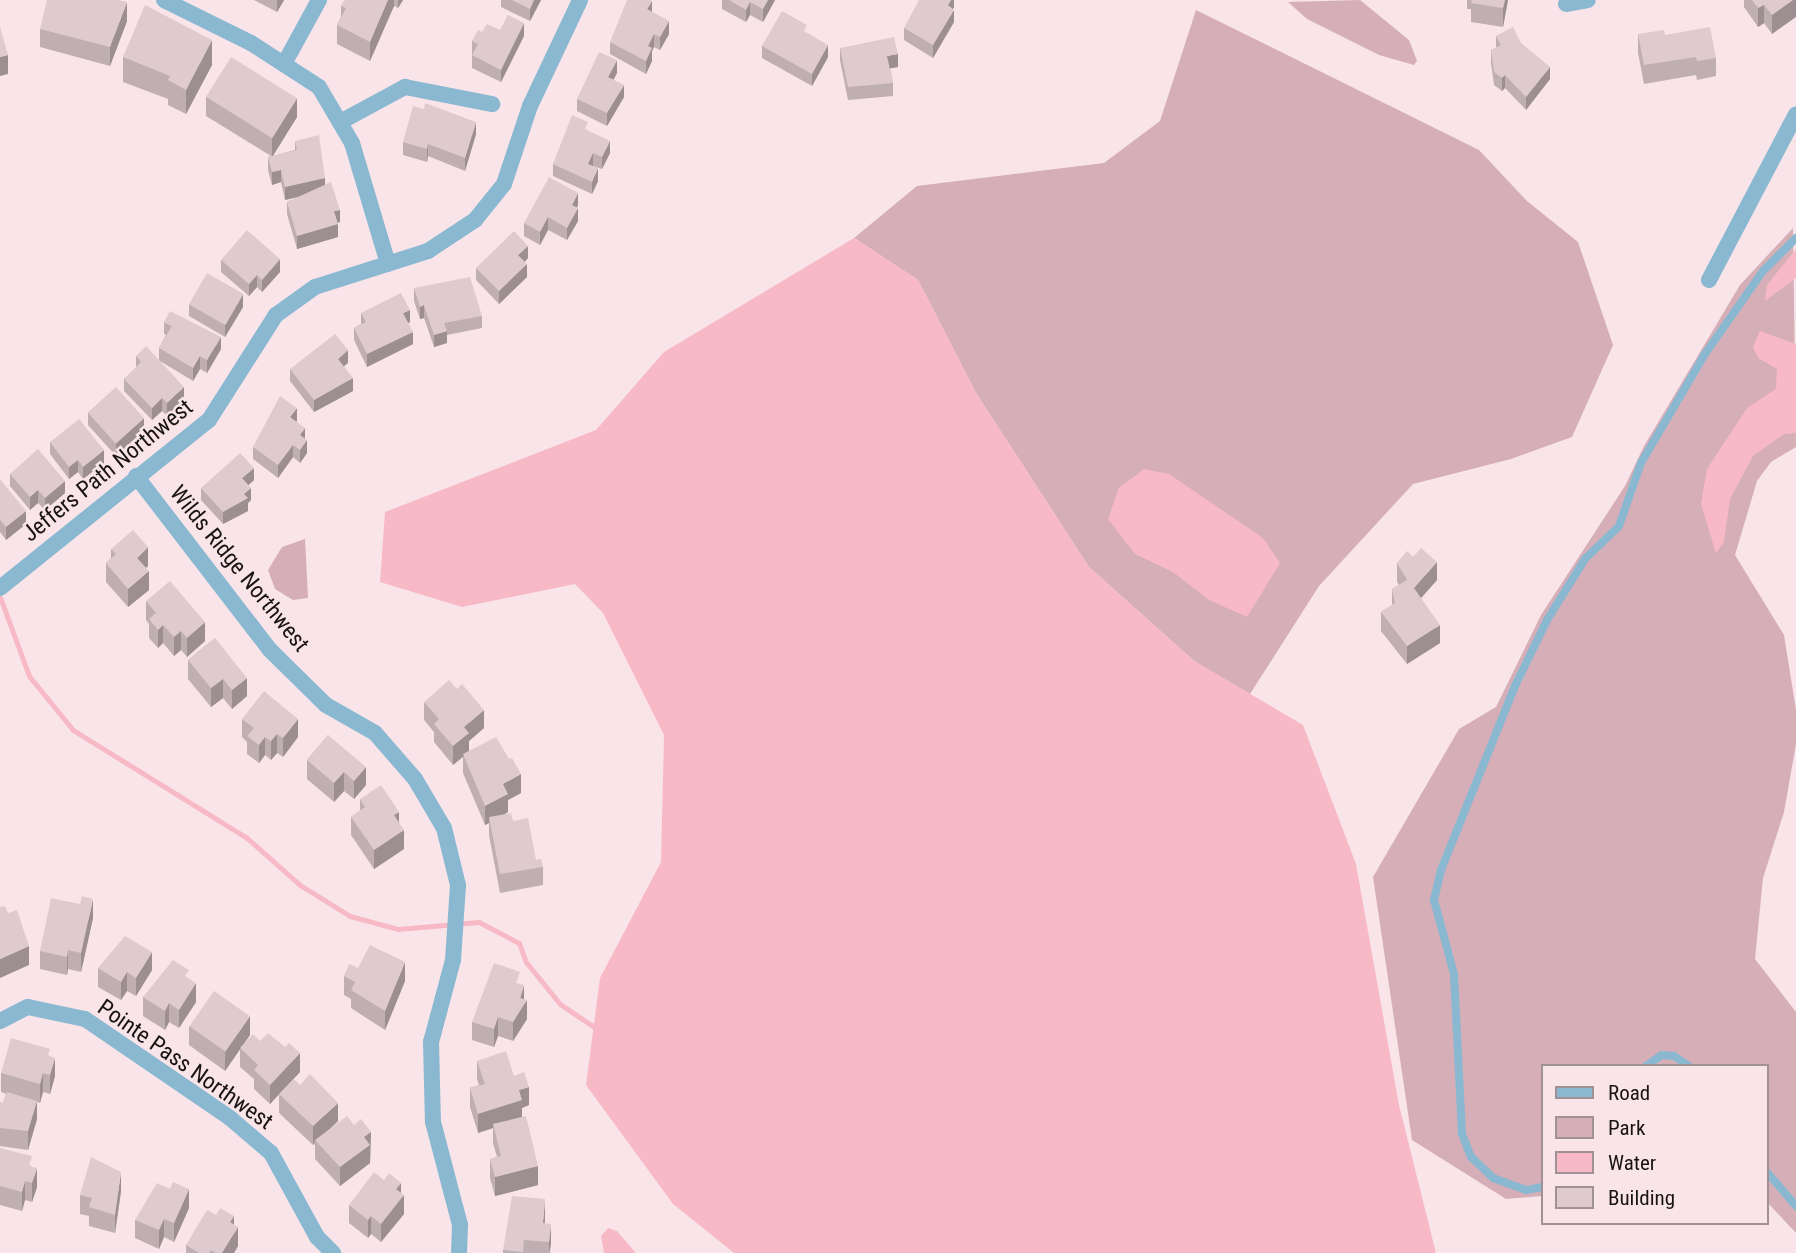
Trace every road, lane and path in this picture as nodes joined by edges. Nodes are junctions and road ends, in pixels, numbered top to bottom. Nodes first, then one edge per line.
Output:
1 (164, 0) edge
2 (319, 0) edge
3 (580, 0) edge
4 (1588, 0) edge
5 (1566, 4) dead end
6 (284, 64) junction
7 (492, 104) dead end
8 (1796, 114) edge
9 (342, 121) junction
10 (1796, 238) edge
11 (388, 264) junction
12 (1709, 280) dead end
13 (136, 476) junction
14 (0, 588) edge
15 (0, 1021) edge
16 (1649, 1064) edge
17 (1686, 1064) edge
18 (1768, 1173) edge
19 (1540, 1187) edge
20 (1796, 1206) edge
21 (333, 1253) edge
22 (460, 1253) edge

1 - 6 street
2 - 6 street
3 - 11 street, Jeffers Path Northwest
4 - 5 street
6 - 9 street
7 - 9 street
8 - 12 street
9 - 11 street
10 - 19 lane
11 - 13 street, Jeffers Path Northwest
13 - 14 street, Jeffers Path Northwest
13 - 22 street, Wilds Ridge Northwest
15 - 21 street, Pointe Pass Northwest
16 - 17 lane
18 - 20 lane

